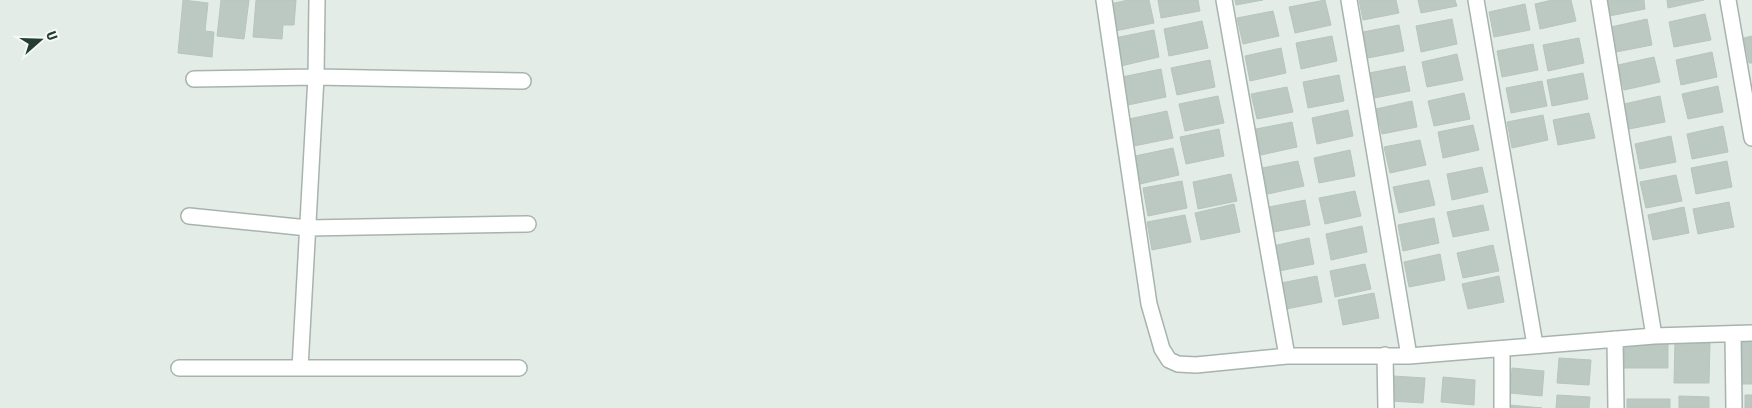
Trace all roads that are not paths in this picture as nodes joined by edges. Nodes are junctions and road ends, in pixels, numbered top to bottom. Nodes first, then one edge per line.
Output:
1 (317, 0) edge
2 (1104, 0) edge
3 (1224, 0) edge
4 (1349, 0) edge
5 (1476, 0) edge
6 (1599, 0) edge
7 (1728, 0) edge
8 (316, 76) junction
9 (194, 79) dead end
10 (523, 81) dead end
11 (1752, 138) edge
12 (189, 216) dead end
13 (528, 224) dead end
14 (308, 228) junction
15 (1752, 333) edge
16 (1734, 334) junction
17 (1654, 336) junction
18 (1615, 339) junction
19 (1535, 345) junction
20 (1502, 350) junction
21 (1287, 356) junction
22 (1385, 356) junction
23 (1409, 356) junction
24 (179, 368) dead end
25 (300, 368) junction
26 (519, 368) dead end
27 (1386, 408) edge
28 (1502, 408) edge
29 (1616, 408) edge
30 (1734, 408) edge

1 - 8 street
2 - 21 street
3 - 21 street
4 - 23 street
5 - 19 street
6 - 17 street
7 - 11 street
8 - 9 street
8 - 10 street
8 - 14 street
12 - 14 street
13 - 14 street
14 - 25 street
15 - 16 street
16 - 17 street
16 - 30 street
17 - 18 street
18 - 19 street
18 - 29 street
19 - 20 street
20 - 23 street
20 - 28 street
21 - 22 street
22 - 23 street
22 - 27 street
24 - 25 street
25 - 26 street

